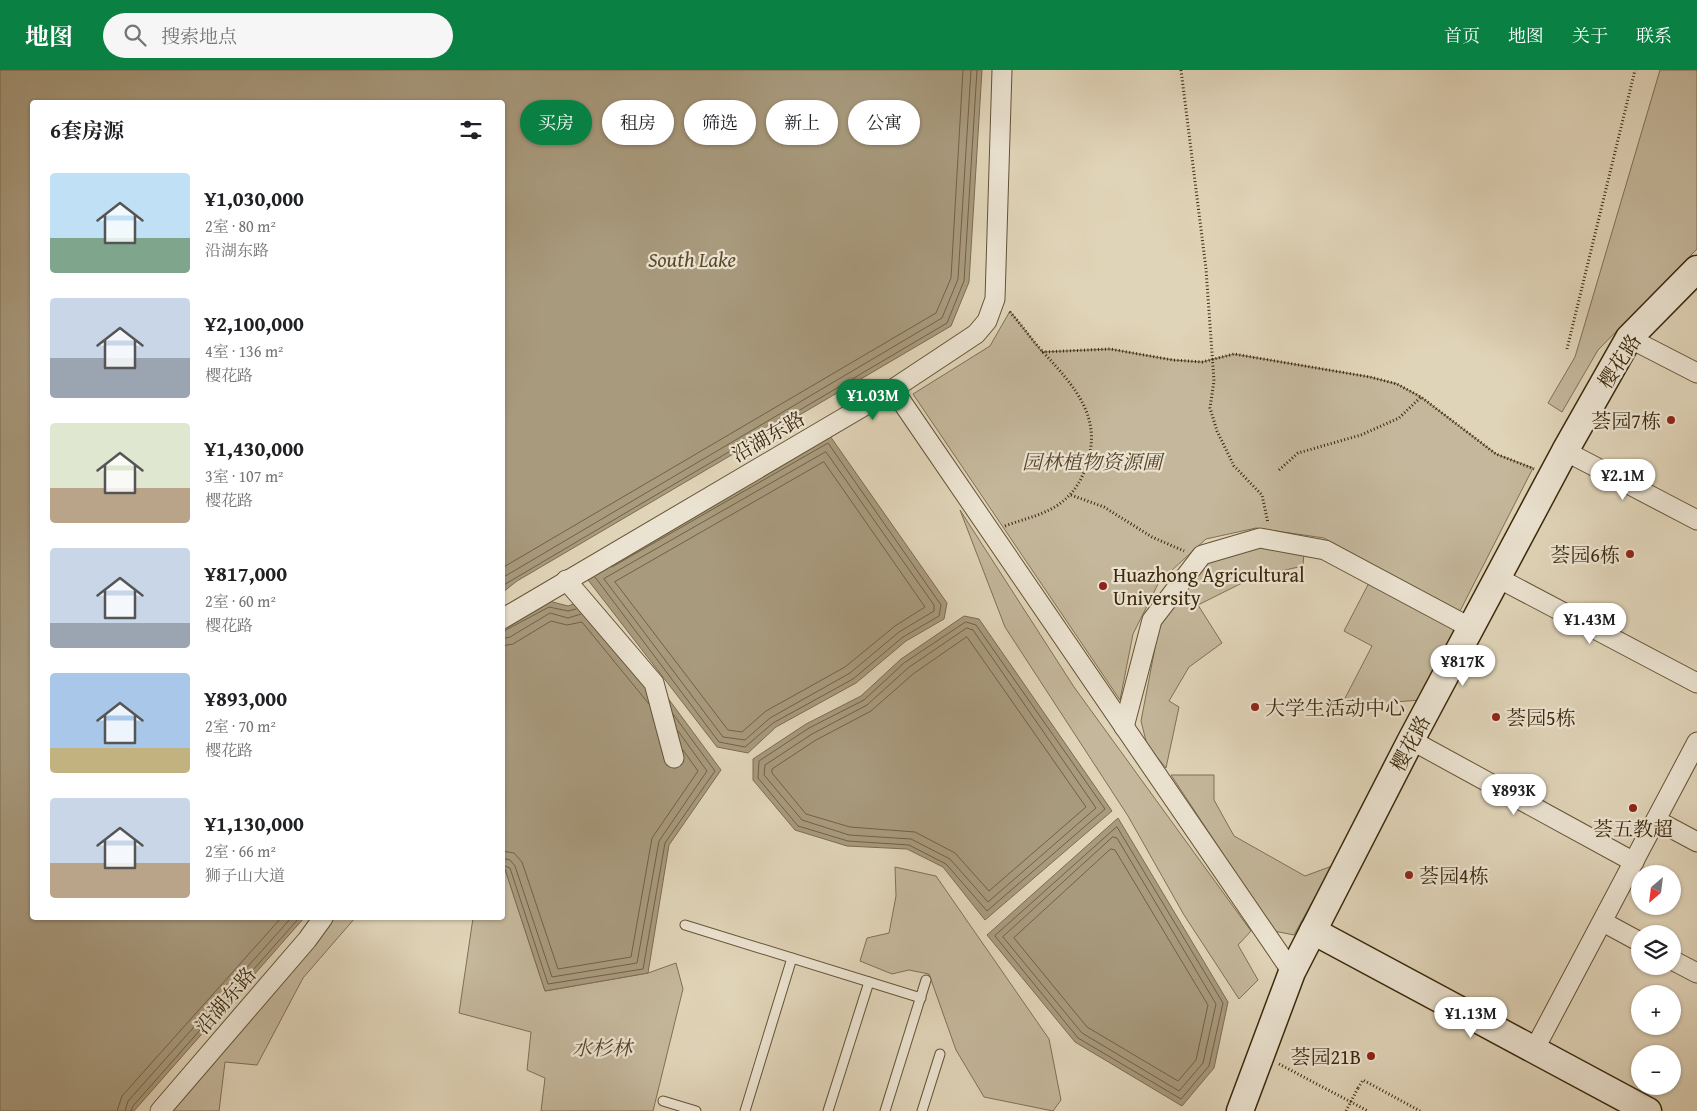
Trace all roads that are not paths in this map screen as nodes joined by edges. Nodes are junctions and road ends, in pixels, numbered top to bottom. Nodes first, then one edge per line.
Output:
1 (1002, 70) edge
2 (1697, 269) edge
3 (1630, 338) junction
4 (1697, 373) edge
5 (892, 390) junction
6 (1565, 451) junction
7 (1697, 520) edge
8 (1498, 578) junction
9 (566, 580) junction
10 (505, 617) edge
11 (1471, 628) junction
12 (1697, 683) edge
13 (1124, 727) junction
14 (1411, 740) junction
15 (1697, 742) edge
16 (674, 758) dead end
17 (1656, 820) junction
18 (1697, 842) edge
19 (1634, 862) junction
20 (322, 920) edge
21 (1603, 922) junction
22 (685, 925) dead end
23 (1313, 931) junction
24 (1631, 937) edge
25 (792, 958) junction
26 (1681, 965) edge
27 (1292, 972) junction
28 (1697, 973) edge
29 (926, 980) dead end
30 (869, 982) junction
31 (921, 998) junction
32 (1534, 1050) junction
33 (940, 1054) dead end
34 (663, 1101) dead end
35 (1604, 1101) edge
36 (160, 1111) edge
37 (696, 1111) edge
38 (745, 1111) edge
39 (828, 1111) edge
40 (886, 1111) edge
41 (922, 1111) edge
42 (1240, 1111) edge
43 (1648, 1111) edge

1 - 5 street, 沿湖东路
2 - 3 street, 樱花路
3 - 4 street
3 - 6 street, 樱花路
5 - 9 street, 沿湖东路
5 - 13 street
6 - 7 street
6 - 8 street, 樱花路
8 - 11 street, 樱花路
8 - 12 street
9 - 10 street, 沿湖东路
9 - 16 street
11 - 13 street
11 - 14 street, 樱花路
13 - 27 street
14 - 19 street
14 - 23 street, 樱花路
15 - 17 street
17 - 18 street
17 - 19 street
19 - 21 street
20 - 36 street, 沿湖东路
21 - 24 street
21 - 32 street
22 - 25 lane
23 - 27 street, 樱花路
23 - 32 street
25 - 30 lane
25 - 38 lane
26 - 28 street
27 - 42 street, 樱花路
29 - 31 lane
30 - 31 lane
30 - 39 lane
31 - 40 lane
32 - 35 street
33 - 41 lane
34 - 37 lane
35 - 43 street

